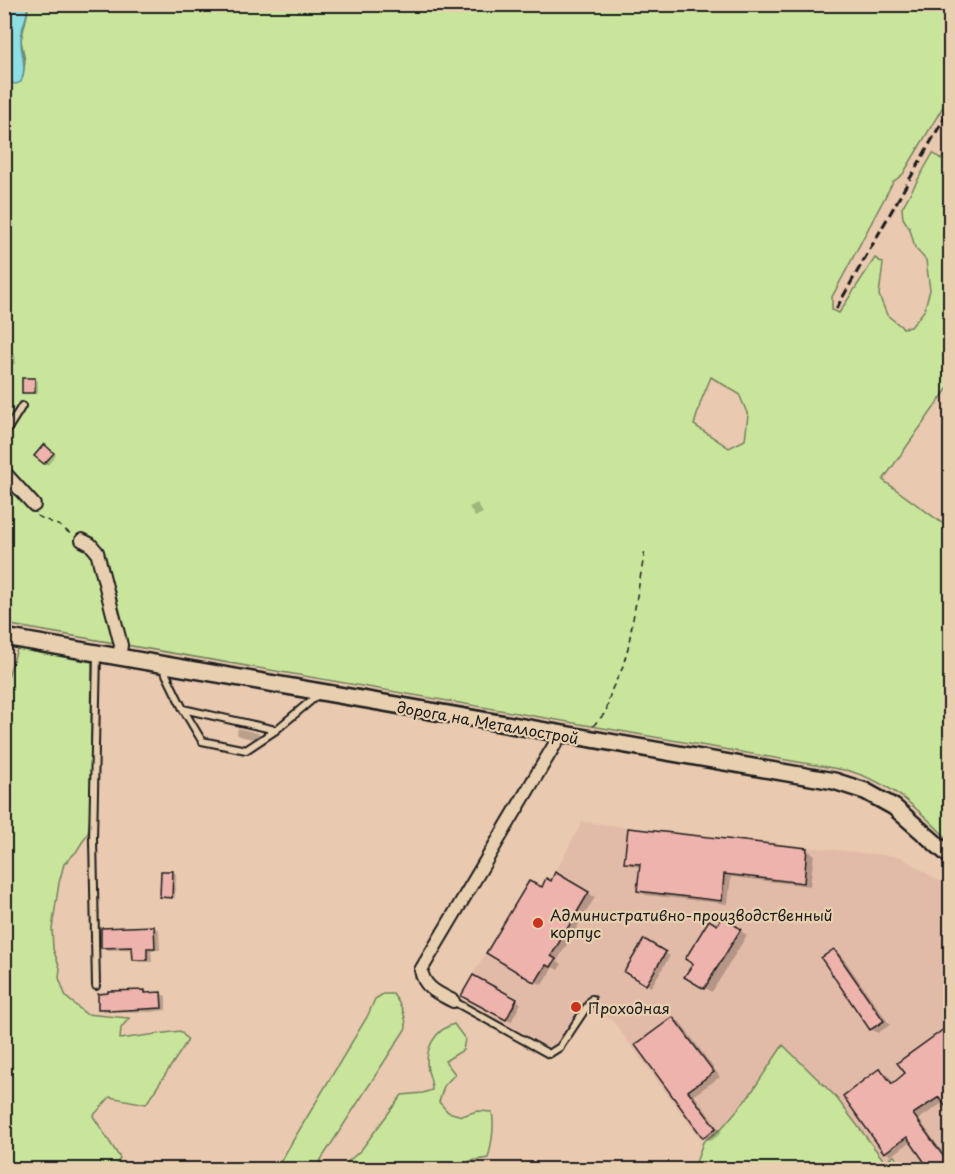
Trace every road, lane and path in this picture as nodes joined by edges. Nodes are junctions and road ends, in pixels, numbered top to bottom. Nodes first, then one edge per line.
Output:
1 (22, 406) dead end
2 (4, 435) edge
3 (4, 472) edge
4 (34, 505) joint
5 (82, 540) joint
6 (645, 550) dead end
7 (4, 637) edge
8 (97, 653) junction
9 (119, 658) junction
10 (162, 665) junction
11 (322, 692) junction
12 (183, 709) junction
13 (593, 726) dead end
14 (276, 730) junction
15 (561, 734) junction
16 (951, 856) edge
17 (96, 986) dead end
18 (592, 999) dead end
19 (453, 1001) joint

1 - 2 lane
3 - 4 street
4 - 5 path
5 - 9 street
6 - 13 path
7 - 8 street, дорога на Металлострой
8 - 9 street, дорога на Металлострой
8 - 17 lane
9 - 10 street, дорога на Металлострой
10 - 11 street, дорога на Металлострой
10 - 12 lane
11 - 14 lane
11 - 15 street, дорога на Металлострой
12 - 14 lane
12 - 14 lane
15 - 16 street, дорога на Металлострой
15 - 19 street
18 - 19 lane

